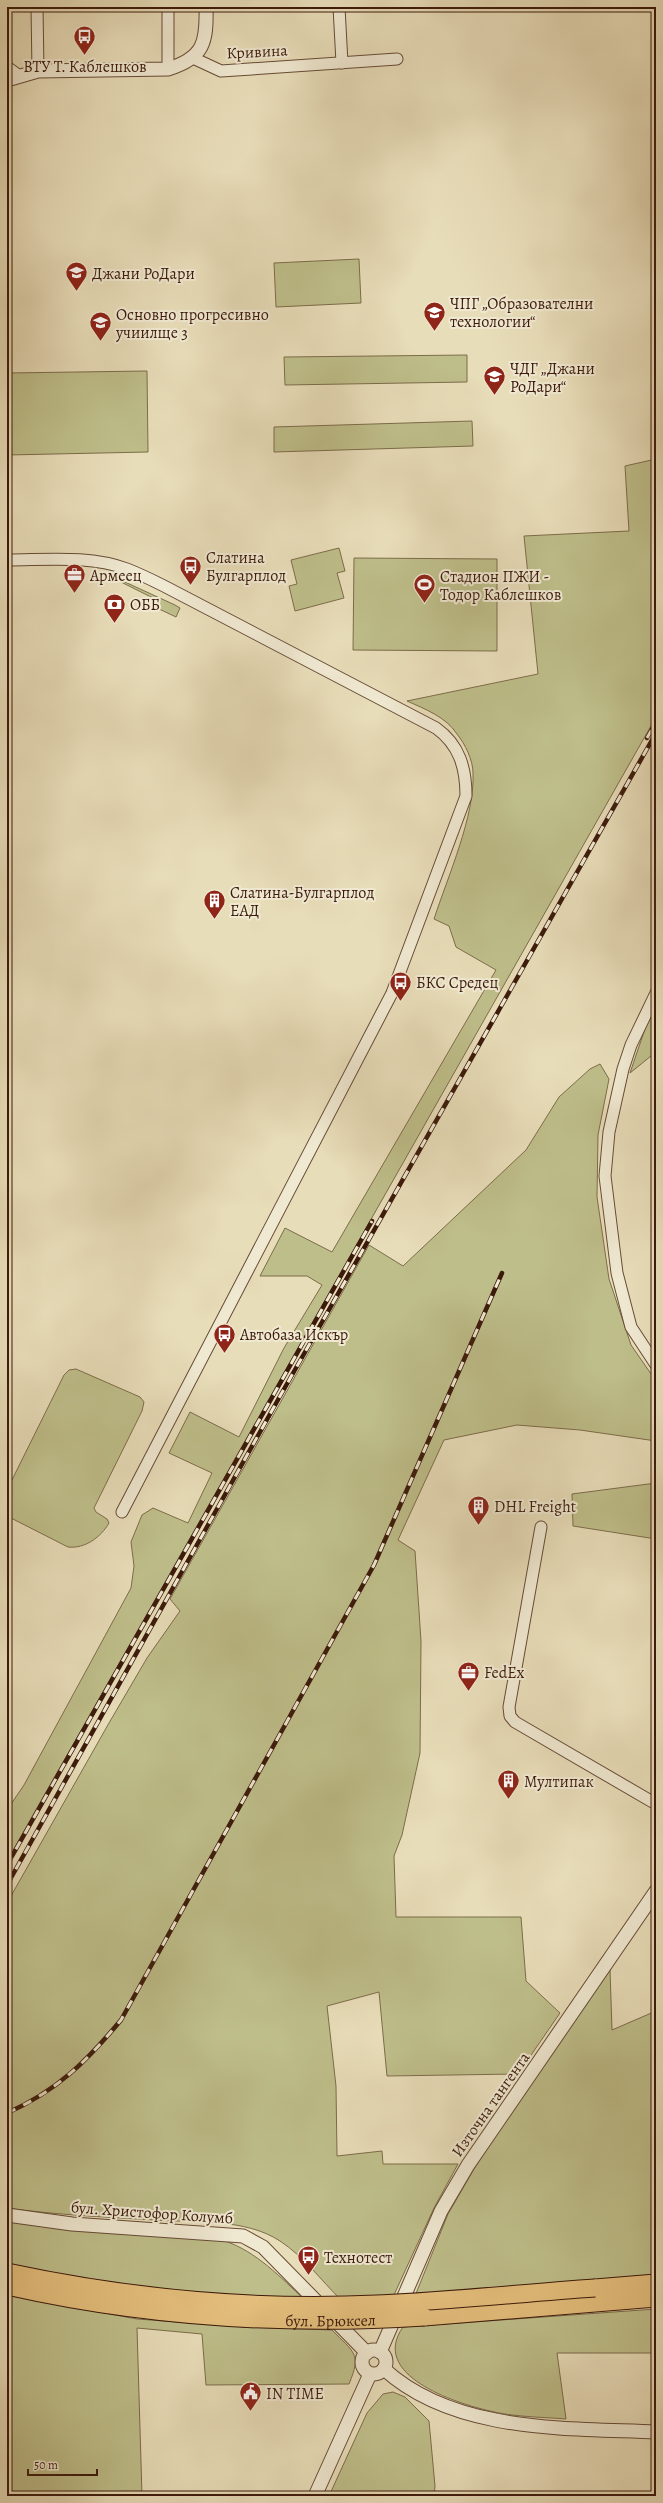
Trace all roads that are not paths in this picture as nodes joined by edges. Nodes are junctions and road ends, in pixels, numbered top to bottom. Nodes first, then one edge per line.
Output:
1 (37, 7) edge
2 (168, 7) edge
3 (206, 7) edge
4 (339, 7) edge
5 (193, 58) junction
6 (397, 59) dead end
7 (342, 63) junction
8 (7, 67) edge
9 (168, 69) junction
10 (38, 71) junction
11 (13, 77) edge
12 (7, 560) edge
13 (656, 993) edge
14 (656, 1365) edge
15 (122, 1512) dead end
16 (541, 1527) dead end
17 (656, 1804) edge
18 (656, 1891) edge
19 (7, 2214) edge
20 (7, 2272) edge
21 (656, 2283) edge
22 (7, 2286) edge
23 (595, 2295) junction
24 (656, 2298) edge
25 (374, 2352) junction
26 (384, 2369) junction
27 (370, 2374) junction
28 (656, 2432) edge
29 (315, 2496) edge

1 - 10 street
2 - 9 street
3 - 5 street
4 - 7 street
5 - 7 street, Кривина
5 - 9 street
6 - 7 street, Кривина
8 - 11 street
9 - 10 street
10 - 11 street
12 - 15 street
13 - 14 street
16 - 17 street
18 - 25 street, Източна тангента
19 - 25 street, бул. Христофор Колумб
20 - 23 main road, бул. Брюксел, bridge
21 - 23 main road, бул. Брюксел
22 - 23 main road, бул. Брюксел, bridge
23 - 24 main road, бул. Брюксел
25 - 26 street
25 - 27 street
26 - 27 street
26 - 28 street
27 - 29 street

